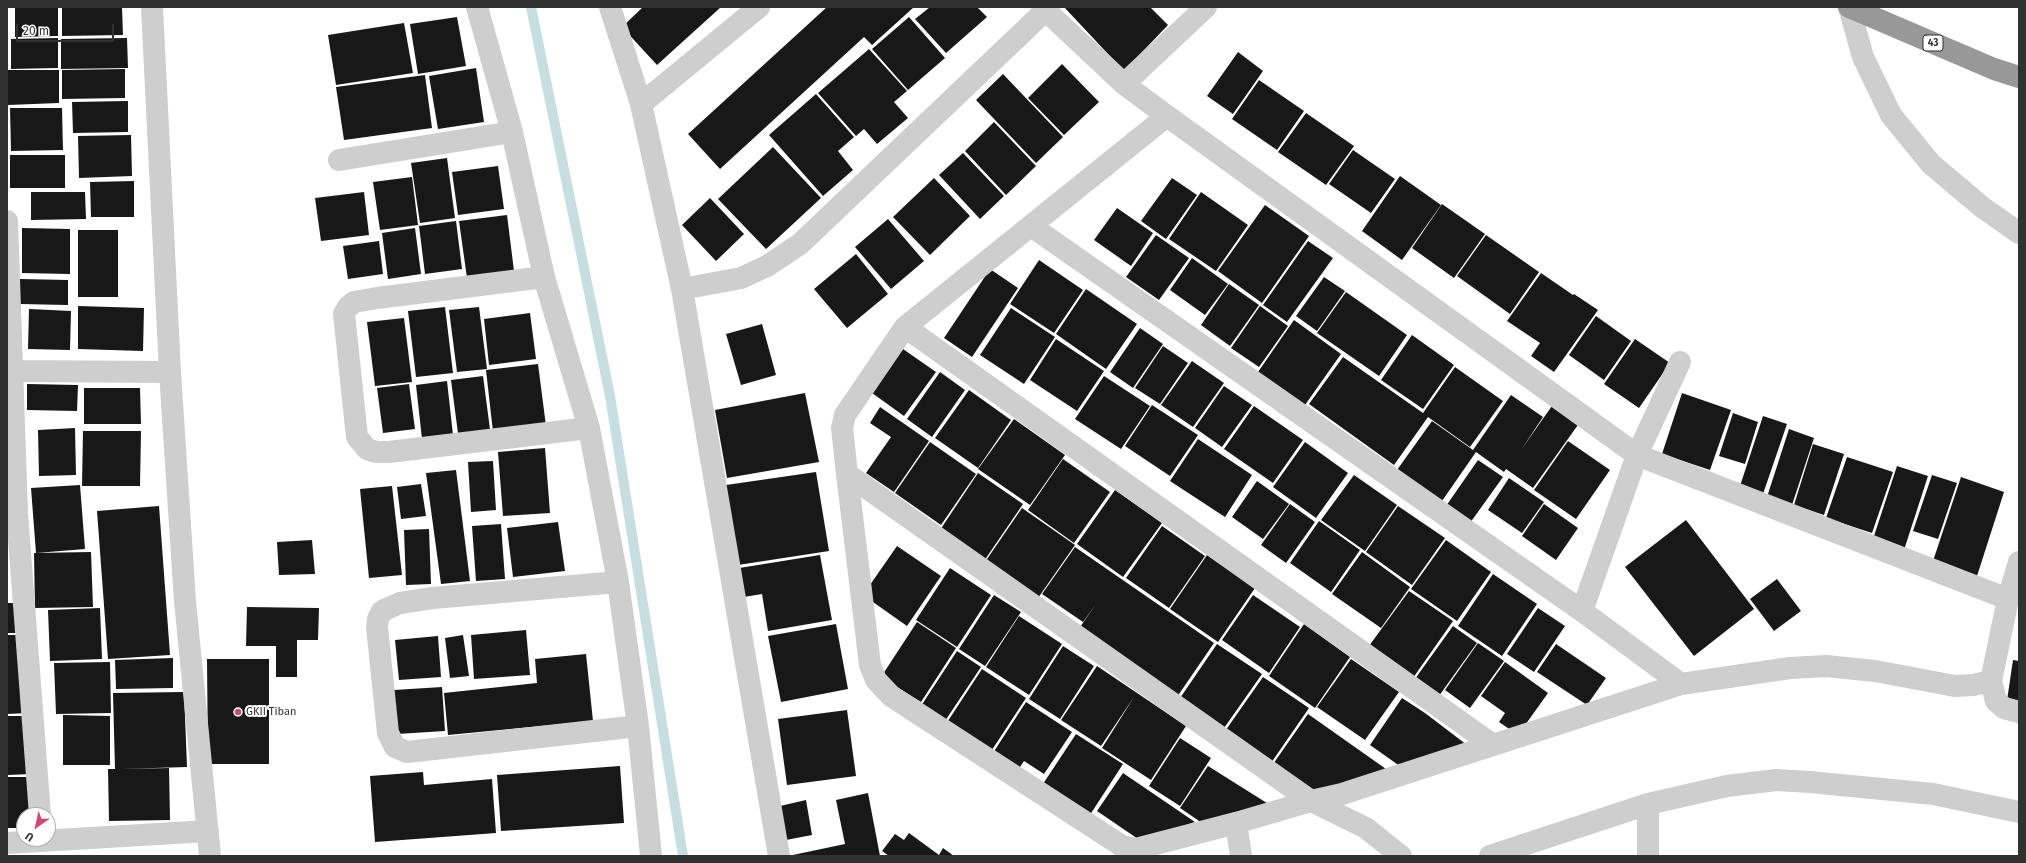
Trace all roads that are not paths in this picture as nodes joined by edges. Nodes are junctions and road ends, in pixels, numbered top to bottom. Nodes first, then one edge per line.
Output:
1 (152, 7) edge
2 (477, 7) edge
3 (610, 7) edge
4 (759, 7) edge
5 (1206, 7) edge
6 (1849, 7) edge
7 (1044, 9) edge
8 (2019, 77) edge
9 (1124, 84) junction
10 (641, 104) junction
11 (1167, 116) junction
12 (512, 132) junction
13 (339, 160) dead end
14 (7, 221) edge
15 (1031, 226) junction
16 (7, 227) edge
17 (2019, 234) edge
18 (544, 278) junction
19 (682, 289) junction
20 (905, 327) junction
21 (1680, 362) dead end
22 (9, 371) edge
23 (170, 372) junction
24 (589, 428) junction
25 (1637, 455) junction
26 (847, 474) junction
27 (12, 513) edge
28 (2019, 566) edge
29 (618, 582) junction
30 (2008, 599) junction
31 (1582, 611) junction
32 (1991, 681) junction
33 (1681, 684) junction
34 (2019, 712) edge
35 (638, 726) junction
36 (1493, 745) junction
37 (1311, 801) junction
38 (1648, 804) junction
39 (39, 807) edge
40 (2019, 812) edge
41 (1236, 823) junction
42 (208, 831) junction
43 (56, 839) edge
44 (210, 856) edge
45 (651, 856) edge
46 (779, 856) edge
47 (1242, 856) edge
48 (1401, 856) edge
49 (1490, 856) edge
50 (1648, 856) edge

1 - 23 street
2 - 12 street
3 - 10 street
4 - 10 street
5 - 9 street
6 - 8 highway, 43
6 - 17 street
7 - 9 street
7 - 19 street
9 - 11 street
10 - 19 street
11 - 15 street
11 - 25 street
12 - 13 street
12 - 18 street
14 - 16 street
15 - 20 street
15 - 31 street
16 - 22 street
18 - 24 street
18 - 24 street
19 - 46 street
20 - 26 street
20 - 36 street
21 - 25 street
22 - 23 street
22 - 27 street
23 - 42 street
24 - 29 street
25 - 30 street
25 - 31 street
26 - 37 street
26 - 41 street
27 - 39 street
28 - 30 street
29 - 35 street
29 - 35 street
30 - 32 street
31 - 33 street
32 - 33 street
32 - 34 street
33 - 36 street
35 - 45 street
36 - 37 street
37 - 41 street
37 - 48 street
38 - 40 street
38 - 49 street
38 - 50 street
41 - 47 street
42 - 43 street
42 - 44 street

